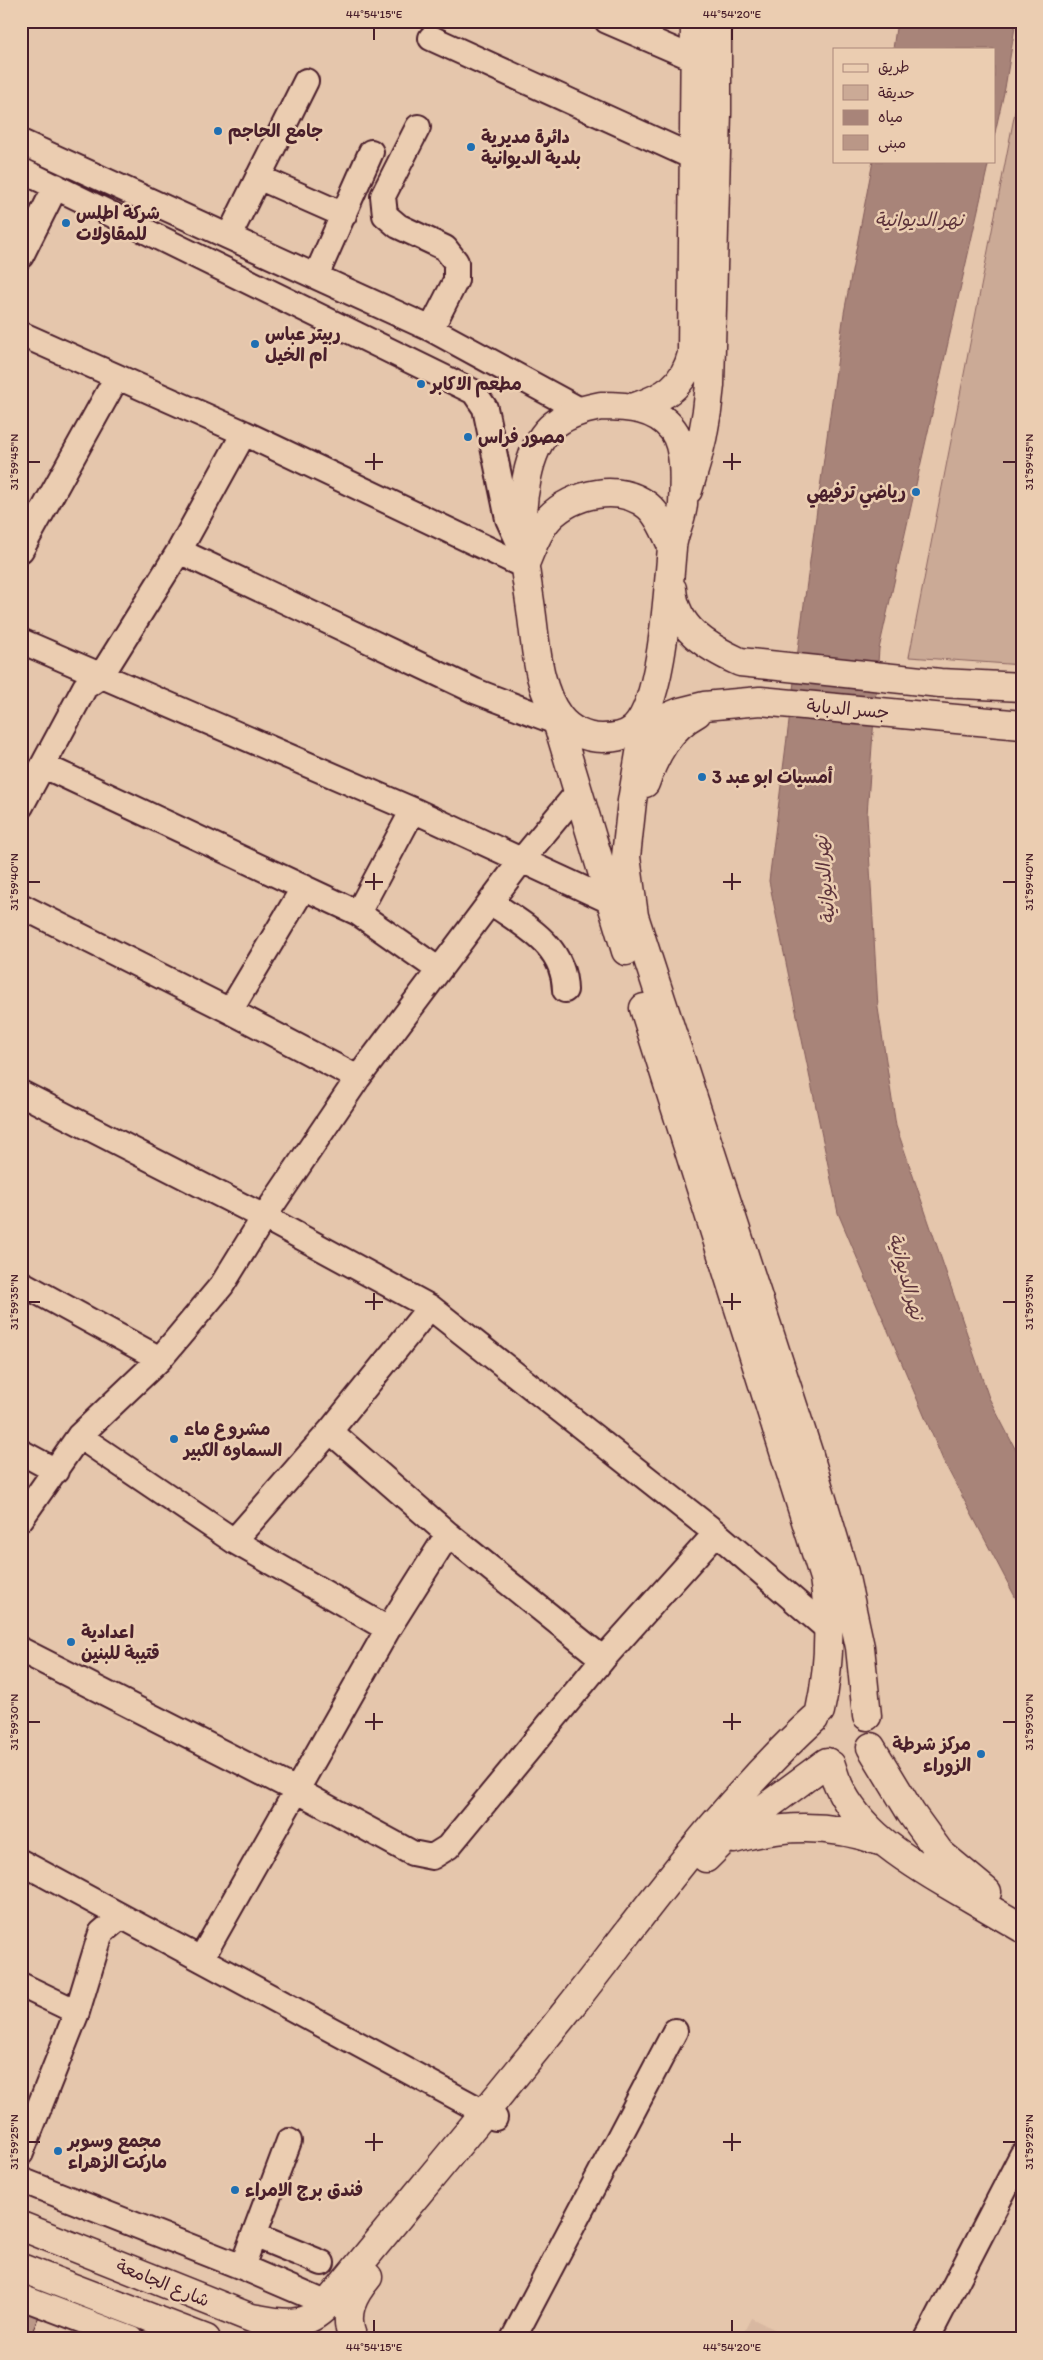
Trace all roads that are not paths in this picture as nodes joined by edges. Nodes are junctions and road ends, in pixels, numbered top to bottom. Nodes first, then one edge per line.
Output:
1 (607, 21) edge
2 (695, 21) edge
3 (717, 21) edge
4 (431, 38) dead end
5 (706, 59) junction
6 (306, 82) dead end
7 (418, 127) dead end
8 (23, 147) edge
9 (371, 152) dead end
10 (695, 158) junction
11 (21, 170) edge
12 (258, 177) junction
13 (56, 186) junction
14 (344, 215) junction
15 (229, 236) junction
16 (21, 256) edge
17 (316, 276) junction
18 (431, 329) junction
19 (21, 334) edge
20 (117, 377) junction
21 (634, 407) junction
22 (580, 410) junction
23 (244, 433) junction
24 (683, 505) junction
25 (21, 550) edge
26 (179, 551) junction
27 (523, 557) junction
28 (671, 558) junction
29 (21, 641) edge
30 (101, 676) junction
31 (1022, 687) edge
32 (713, 705) junction
33 (560, 720) junction
34 (640, 722) junction
35 (1022, 725) edge
36 (44, 766) junction
37 (578, 792) junction
38 (21, 806) edge
39 (413, 810) junction
40 (626, 857) junction
41 (521, 861) junction
42 (304, 887) junction
43 (610, 901) junction
44 (492, 902) junction
45 (21, 906) edge
46 (358, 913) junction
47 (439, 970) junction
48 (566, 990) dead end
49 (230, 1011) junction
50 (358, 1078) junction
51 (21, 1092) edge
52 (264, 1216) junction
53 (21, 1283) edge
54 (430, 1307) junction
55 (160, 1359) junction
56 (330, 1431) junction
57 (79, 1436) junction
58 (21, 1452) edge
59 (56, 1471) junction
60 (21, 1519) edge
61 (716, 1533) junction
62 (448, 1534) junction
63 (234, 1541) junction
64 (388, 1629) junction
65 (830, 1631) junction
66 (21, 1650) edge
67 (603, 1659) junction
68 (817, 1715) junction
69 (867, 1716) junction
70 (871, 1747) junction
71 (829, 1764) junction
72 (296, 1790) junction
73 (882, 1841) junction
74 (716, 1846) junction
75 (21, 1862) edge
76 (120, 1917) junction
77 (1022, 1923) edge
78 (1022, 1928) edge
79 (201, 1959) junction
80 (21, 1985) edge
81 (77, 2012) junction
82 (675, 2031) dead end
83 (491, 2116) junction
84 (289, 2141) dead end
85 (21, 2152) edge
86 (1022, 2155) edge
87 (21, 2180) edge
88 (21, 2226) edge
89 (254, 2235) junction
90 (322, 2263) dead end
91 (242, 2267) junction
92 (21, 2268) edge
93 (21, 2297) edge
94 (328, 2304) junction
95 (252, 2318) junction
96 (132, 2339) edge
97 (206, 2339) edge
98 (306, 2339) edge
99 (353, 2339) edge
100 (513, 2339) edge
101 (927, 2339) edge

1 - 5 street
2 - 5 main road
3 - 5 main road
4 - 10 street
5 - 10 main road
5 - 24 main road
6 - 12 street
7 - 18 street
8 - 15 street
9 - 14 street
10 - 21 main road
11 - 13 street
12 - 14 street
12 - 15 street
13 - 16 street
13 - 27 street
14 - 17 street
15 - 17 street
17 - 18 street
18 - 22 street
19 - 20 street
20 - 23 street
20 - 25 street
21 - 22 main road
21 - 24 main road
22 - 27 main road
23 - 26 street
23 - 27 street
24 - 28 main road
26 - 30 street
26 - 33 street
27 - 28 main road
27 - 33 main road
28 - 31 main road, جسر الدبابة
28 - 34 main road
29 - 30 street
30 - 36 street
30 - 39 street
32 - 34 main road
32 - 35 main road, جسر الدبابة
32 - 40 main road
33 - 34 main road
33 - 37 main road
34 - 40 main road
36 - 38 street
36 - 42 street
37 - 41 street
37 - 43 main road
39 - 41 street
39 - 46 street
40 - 69 main road
41 - 43 street
41 - 44 street
42 - 46 street
42 - 49 street
43 - 65 main road
44 - 47 street
44 - 48 street
45 - 49 street
46 - 47 street
47 - 50 street
49 - 50 street
50 - 52 street
51 - 52 street
52 - 54 street
52 - 55 street
53 - 55 street
54 - 56 street
54 - 61 street
55 - 57 street
56 - 62 street
56 - 63 street
57 - 59 street
57 - 63 street
58 - 59 street
59 - 60 street
61 - 65 street
61 - 67 street
62 - 64 street
62 - 67 street
63 - 64 street
64 - 72 street
65 - 68 main road
66 - 72 street
67 - 72 street
68 - 69 main road
68 - 71 main road
68 - 83 main road
69 - 70 main road
70 - 71 main road
70 - 77 main road
71 - 73 main road
71 - 74 main road
72 - 79 street
73 - 74 main road
73 - 78 main road
74 - 83 main road
75 - 76 street
76 - 79 street
76 - 81 street
79 - 83 street
80 - 81 street
81 - 85 street
82 - 100 street
83 - 94 main road
83 - 99 main road
84 - 89 street
86 - 101 street
87 - 91 street
88 - 95 main road, شارع الجامعة
89 - 90 street
89 - 91 street
91 - 94 street
92 - 97 main road, شارع الجامعة
93 - 96 street
94 - 95 main road
95 - 98 main road, شارع الجامعة

